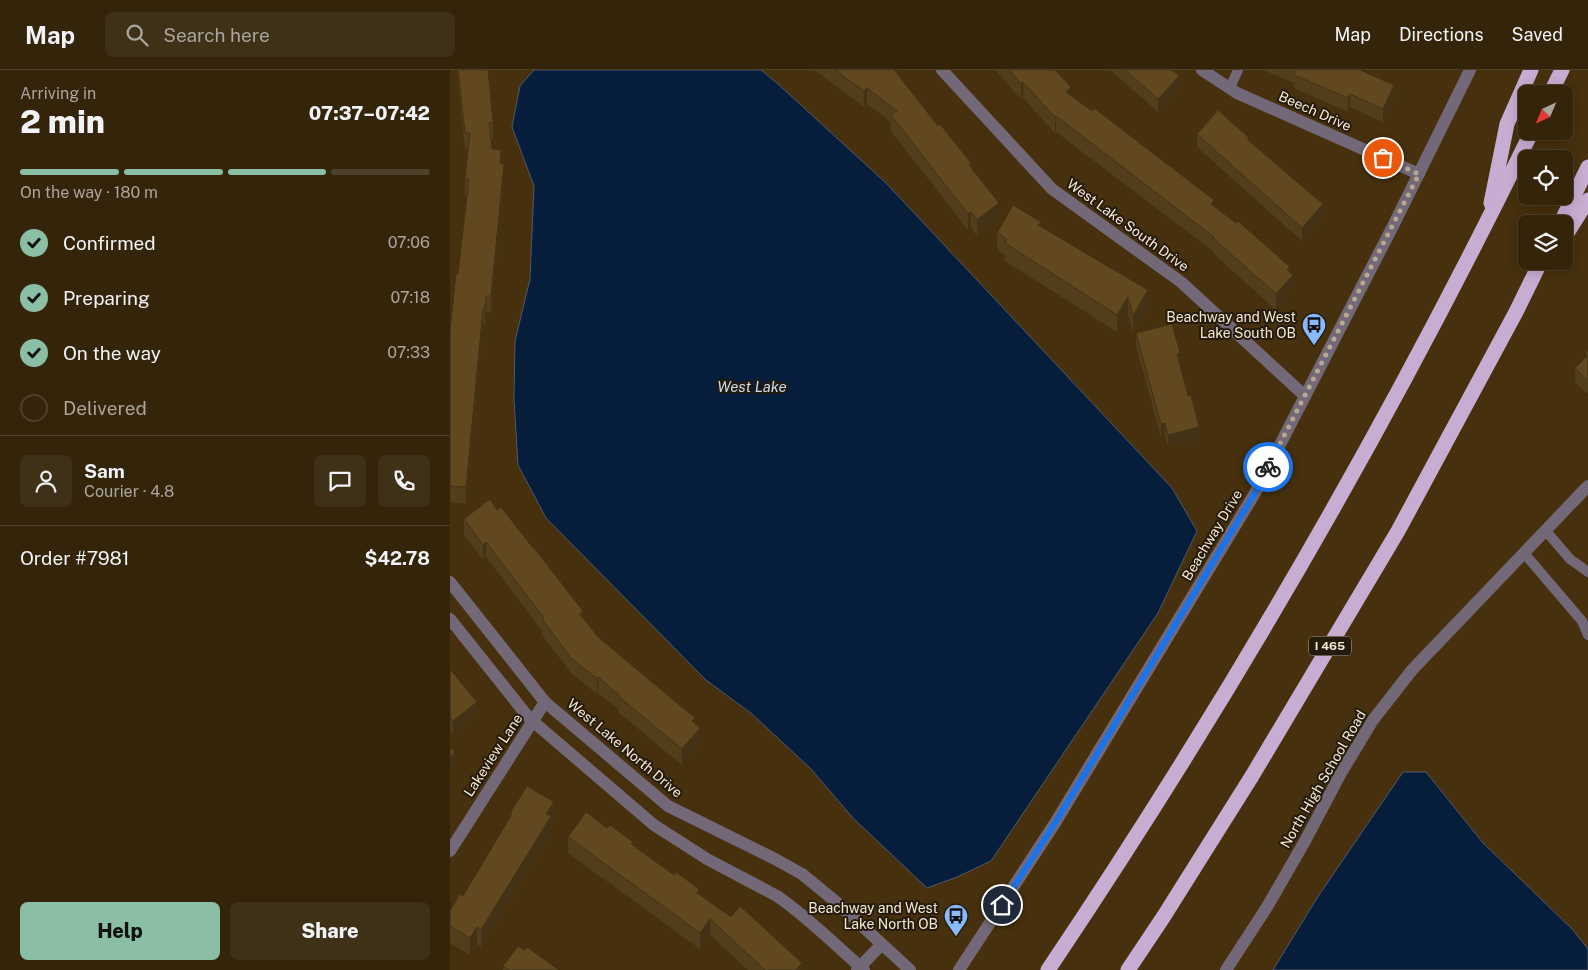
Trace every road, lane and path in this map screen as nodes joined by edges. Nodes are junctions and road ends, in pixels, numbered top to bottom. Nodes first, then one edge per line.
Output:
1 (942, 70) edge
2 (1202, 70) edge
3 (1238, 70) edge
4 (1470, 70) edge
5 (1531, 70) edge
6 (1562, 70) edge
7 (1554, 85) edge
8 (1230, 88) junction
9 (1528, 140) edge
10 (1588, 167) edge
11 (1419, 174) junction
12 (1588, 200) edge
13 (1564, 215) edge
14 (1486, 224) junction
15 (1573, 224) edge
16 (1537, 270) edge
17 (1543, 270) edge
18 (1516, 312) junction
19 (1305, 396) junction
20 (1588, 486) edge
21 (1545, 530) junction
22 (1524, 553) junction
23 (1588, 572) edge
24 (450, 582) edge
25 (450, 618) edge
26 (1588, 635) edge
27 (545, 702) junction
28 (533, 721) junction
29 (450, 851) edge
30 (881, 945) junction
31 (860, 969) edge
32 (910, 970) edge
33 (959, 970) edge
34 (1048, 970) edge
35 (1128, 970) edge
36 (1226, 970) edge

1 - 19 street, West Lake South Drive
2 - 8 street, Beech Drive
3 - 8 lane
4 - 11 street, Beachway Drive
5 - 14 highway
6 - 7 highway
8 - 11 street, Beech Drive
9 - 14 highway
10 - 13 highway
11 - 19 street, Beachway Drive
12 - 15 highway
14 - 34 highway
16 - 18 highway, I 465
17 - 18 highway
18 - 35 highway, I 465
19 - 33 street, Beachway Drive
20 - 21 street, North High School Road
21 - 22 street, North High School Road
21 - 23 lane
22 - 26 lane
22 - 36 street, North High School Road
24 - 27 street, West Lake North Drive
25 - 28 street
27 - 28 street, Lakeview Lane
27 - 30 street, West Lake North Drive
28 - 29 street, Lakeview Lane
28 - 31 street
30 - 31 street
30 - 32 street, West Lake North Drive

